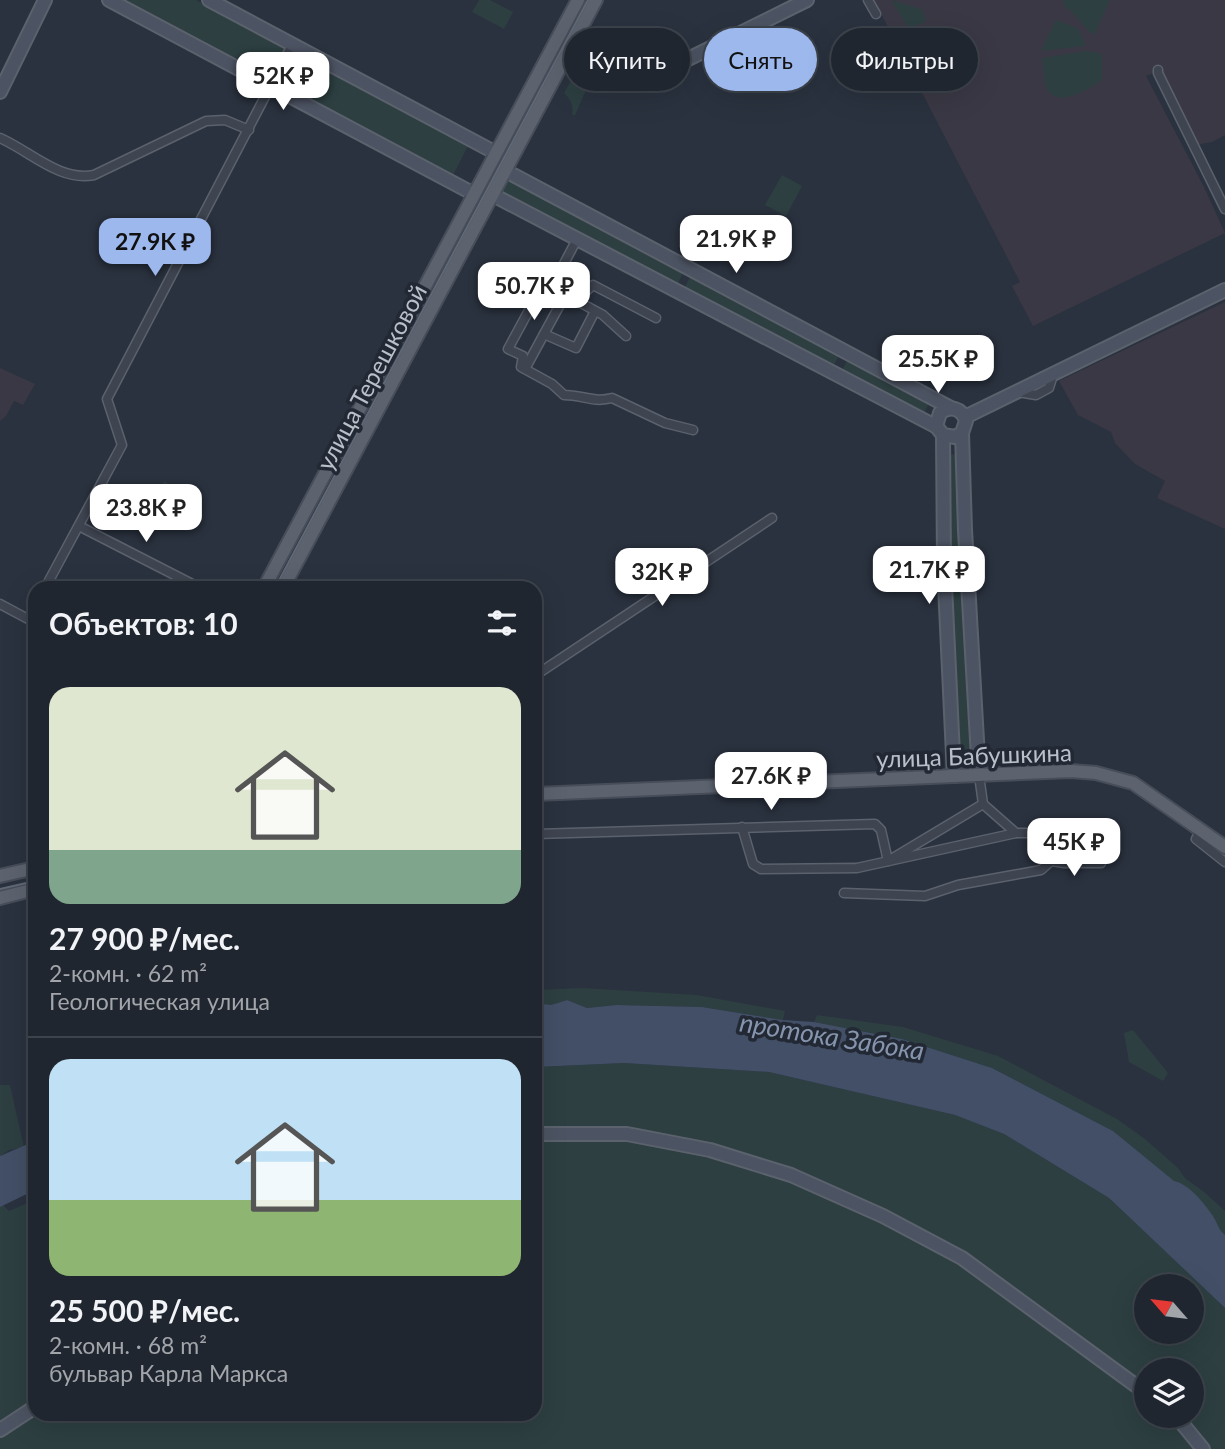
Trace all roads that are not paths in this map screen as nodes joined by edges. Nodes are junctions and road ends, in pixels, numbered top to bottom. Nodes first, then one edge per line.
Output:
1 (45, 0) edge
2 (109, 0) edge
3 (209, 0) edge
4 (578, 0) edge
5 (596, 0) edge
6 (807, 0) edge
7 (868, 0) edge
8 (876, 14) dead end
9 (565, 24) junction
10 (572, 28) edge
11 (581, 28) edge
12 (292, 45) junction
13 (690, 58) edge
14 (564, 61) edge
15 (1158, 70) dead end
16 (271, 87) junction
17 (0, 92) edge
18 (249, 130) junction
19 (0, 138) edge
20 (496, 153) junction
21 (506, 171) junction
22 (474, 194) junction
23 (493, 195) junction
24 (1225, 209) edge
25 (577, 239) junction
26 (690, 270) junction
27 (555, 281) junction
28 (569, 288) junction
29 (1225, 290) edge
30 (678, 292) junction
31 (583, 295) junction
32 (595, 310) junction
33 (656, 318) dead end
34 (544, 334) junction
35 (626, 336) dead end
36 (845, 352) junction
37 (527, 358) junction
38 (834, 373) junction
39 (951, 408) junction
40 (965, 417) junction
41 (693, 430) dead end
42 (940, 431) junction
43 (962, 433) junction
44 (772, 518) dead end
45 (79, 526) junction
46 (968, 576) junction
47 (945, 577) junction
48 (49, 581) edge
49 (186, 581) edge
50 (268, 581) edge
51 (287, 581) edge
52 (0, 604) edge
53 (28, 619) edge
54 (542, 671) edge
55 (979, 775) junction
56 (954, 776) junction
57 (542, 794) edge
58 (983, 804) junction
59 (742, 827) junction
60 (1200, 830) junction
61 (1016, 833) junction
62 (542, 834) edge
63 (1225, 847) edge
64 (1051, 861) junction
65 (888, 862) junction
66 (1225, 862) edge
67 (1101, 863) dead end
68 (28, 870) edge
69 (0, 876) edge
70 (28, 891) edge
71 (844, 893) dead end
72 (0, 898) edge
73 (542, 1134) edge
74 (1134, 1384) edge
75 (28, 1412) edge
76 (1186, 1428) edge
77 (0, 1430) edge
78 (1203, 1449) edge

1 - 17 street
2 - 16 street
3 - 12 street
4 - 9 main road, улица Терешковой
5 - 11 main road, улица Терешковой
6 - 13 street
7 - 8 street
9 - 10 main road
9 - 20 main road, улица Терешковой
12 - 16 street
12 - 20 street
14 - 21 main road, улица Терешковой
15 - 24 street
16 - 18 street
16 - 22 street
18 - 19 street
18 - 45 street
20 - 22 main road, улица Терешковой
21 - 23 main road, улица Терешковой
21 - 26 street
22 - 50 main road, улица Терешковой
23 - 25 street
23 - 51 main road, улица Терешковой
25 - 27 street
25 - 30 street
26 - 30 street
26 - 36 street
27 - 28 street
27 - 37 street
28 - 31 street
28 - 34 street
29 - 40 street
30 - 38 street
31 - 32 street
31 - 33 street
32 - 34 street
32 - 35 street
34 - 37 street
36 - 38 street
36 - 39 street
37 - 41 street
38 - 42 street
39 - 40 street
39 - 42 street
40 - 43 street
42 - 43 street
42 - 47 street
43 - 46 street
44 - 54 street
45 - 48 street
45 - 49 street
46 - 47 street
46 - 55 street
47 - 56 street
52 - 53 street
55 - 56 main road, улица Бабушкина
55 - 58 street
55 - 60 main road, улица Бабушкина
56 - 57 main road, улица Бабушкина
58 - 61 street
58 - 65 street
59 - 62 street
59 - 65 street
59 - 65 street
60 - 63 main road, улица Бабушкина
60 - 66 street
61 - 64 street
61 - 65 street
64 - 67 street
64 - 71 street
68 - 69 main road
70 - 72 main road
73 - 74 street
75 - 77 street
76 - 78 street

